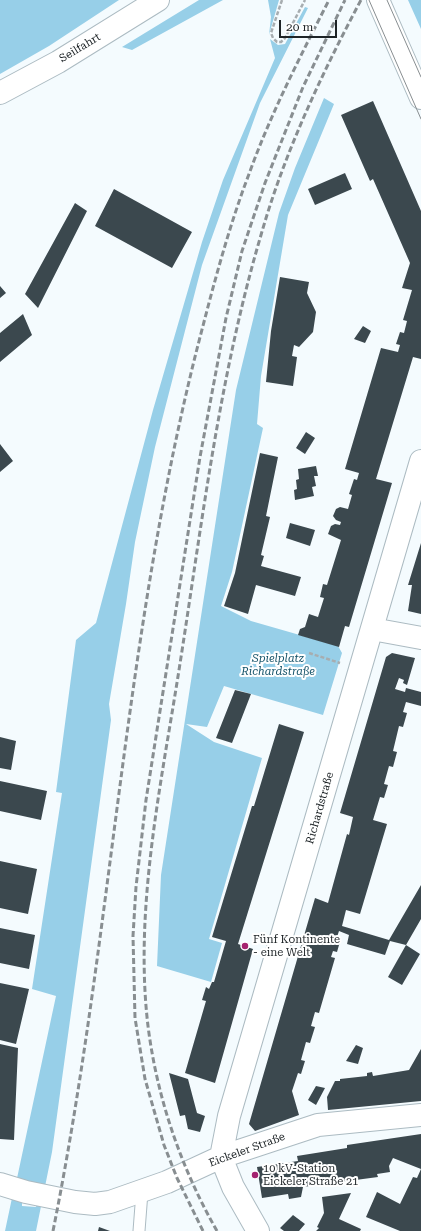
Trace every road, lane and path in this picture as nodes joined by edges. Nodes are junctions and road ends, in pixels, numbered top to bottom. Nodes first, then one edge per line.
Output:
1 (158, 0) edge
2 (282, 0) edge
3 (305, 0) edge
4 (378, 0) edge
5 (0, 92) edge
6 (421, 98) edge
7 (421, 460) edge
8 (372, 629) junction
9 (421, 638) edge
10 (309, 653) dead end
11 (360, 668) junction
12 (421, 1115) edge
13 (221, 1157) junction
14 (0, 1184) edge
15 (142, 1192) junction
16 (139, 1231) edge
17 (258, 1231) edge

1 - 5 street, Seilfahrt
2 - 3 path
4 - 6 street
7 - 8 street, Richardstraße
8 - 9 street
8 - 11 street, Richardstraße
10 - 11 path
11 - 13 street, Richardstraße
12 - 13 street, Eickeler Straße
13 - 15 street, Eickeler Straße
13 - 17 street
14 - 15 street, Eickeler Straße
15 - 16 lane

